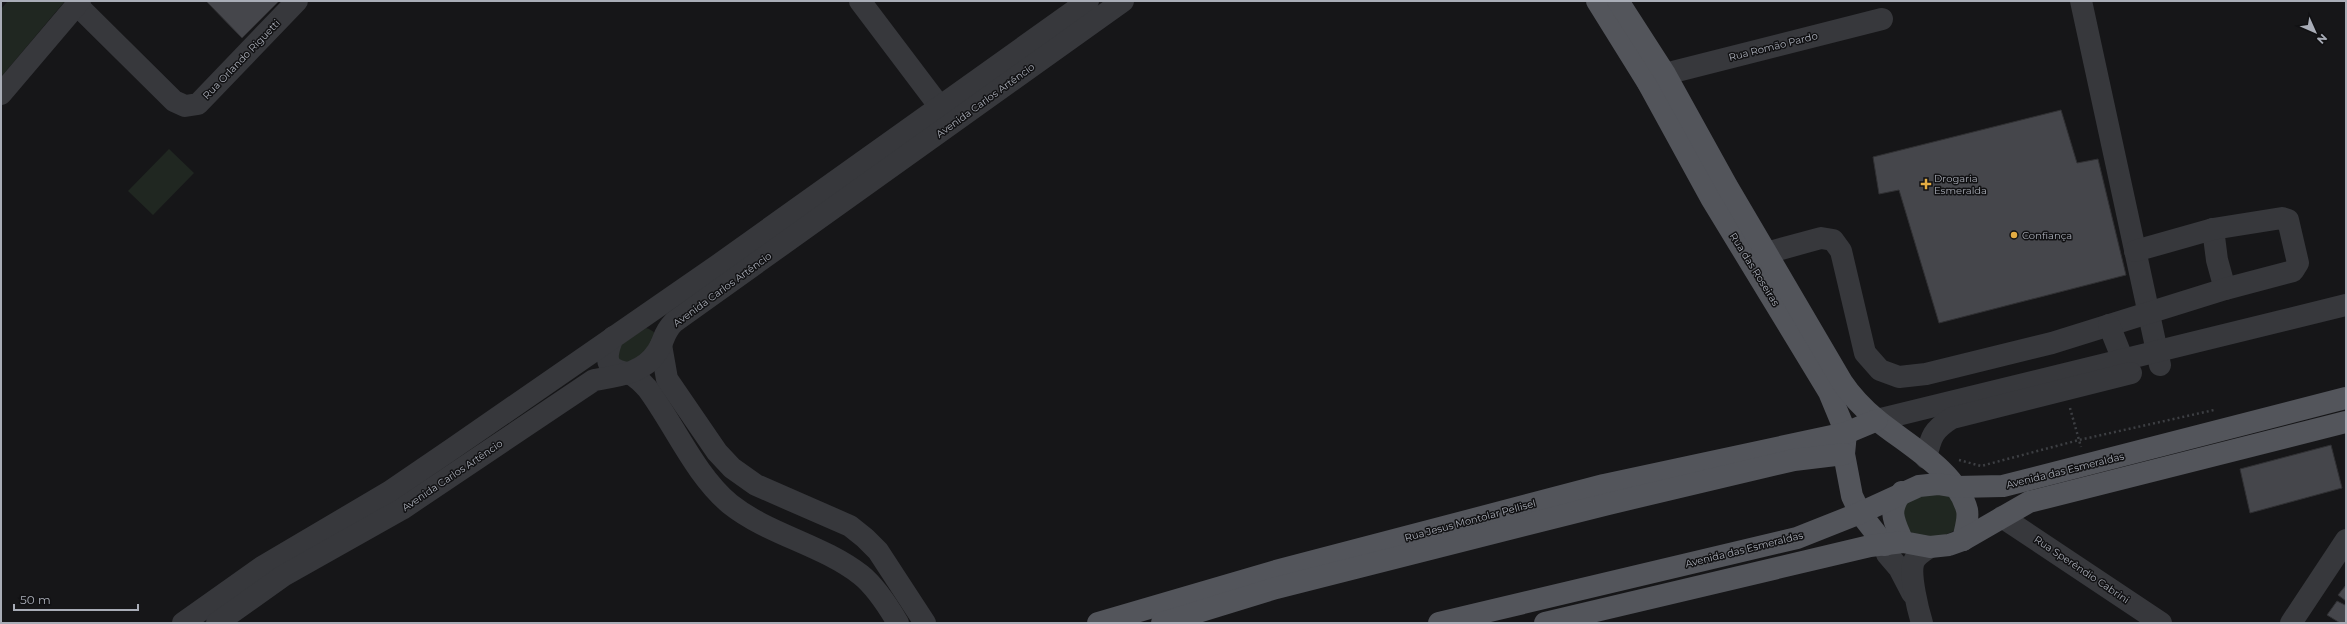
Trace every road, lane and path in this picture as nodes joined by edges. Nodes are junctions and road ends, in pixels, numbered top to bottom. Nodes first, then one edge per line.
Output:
1 (297, 1) edge
2 (860, 1) edge
3 (1088, 1) edge
4 (1123, 1) edge
5 (1597, 1) edge
6 (1618, 1) edge
7 (2081, 1) edge
8 (78, 3) edge
9 (1882, 19) dead end
10 (1072, 25) junction
11 (1657, 78) junction
12 (1, 94) edge
13 (940, 107) junction
14 (1719, 192) junction
15 (2213, 229) junction
16 (2135, 251) junction
17 (1766, 253) junction
18 (2225, 289) junction
19 (2346, 305) edge
20 (2149, 313) junction
21 (2346, 320) edge
22 (1796, 322) junction
23 (2109, 325) junction
24 (621, 331) junction
25 (662, 342) junction
26 (2158, 359) junction
27 (2123, 360) junction
28 (1959, 366) junction
29 (629, 374) junction
30 (2065, 390) junction
31 (1968, 397) junction
32 (2346, 398) edge
33 (2216, 410) dead end
34 (1877, 420) junction
35 (2346, 422) edge
36 (2079, 440) junction
37 (1845, 444) junction
38 (452, 449) junction
39 (1926, 458) junction
40 (1952, 459) dead end
41 (2086, 465) junction
42 (465, 467) junction
43 (1956, 486) junction
44 (1986, 487) junction
45 (1902, 492) junction
46 (1606, 494) junction
47 (1860, 513) junction
48 (2002, 517) junction
49 (1963, 540) junction
50 (2346, 540) edge
51 (1894, 543) junction
52 (1930, 547) junction
53 (1526, 601) junction
54 (1916, 601) junction
55 (183, 623) edge
56 (217, 623) edge
57 (898, 623) edge
58 (925, 623) edge
59 (1098, 623) edge
60 (1162, 623) edge
61 (1438, 623) edge
62 (1533, 623) edge
63 (1545, 623) edge
64 (1922, 623) edge
65 (2161, 623) edge
66 (2291, 623) edge

1 - 8 street, Rua Orlando Riguetti
2 - 13 street
3 - 10 street, Avenida Carlos Artêncio
4 - 10 street, Avenida Carlos Artêncio
5 - 11 main road, Rua das Roseiras
6 - 11 main road, Rua das Roseiras
7 - 16 street
8 - 12 street
9 - 11 street, Rua Romão Pardo
10 - 13 street, Avenida Carlos Artêncio
10 - 25 street, Avenida Carlos Artêncio
11 - 14 main road, Rua das Roseiras
13 - 24 street, Avenida Carlos Artêncio
14 - 17 main road, Rua das Roseiras
14 - 22 main road, Rua das Roseiras
15 - 16 street
15 - 18 street
15 - 18 street
16 - 20 street
17 - 22 main road, Rua das Roseiras
17 - 28 street
18 - 20 street
19 - 26 street
20 - 23 street
20 - 26 street
21 - 26 street
22 - 34 main road, Rua das Roseiras
22 - 37 main road, Rua das Roseiras
23 - 27 street
23 - 28 street
24 - 25 street
24 - 29 street
24 - 38 street, Avenida Carlos Artêncio
25 - 29 street, Avenida Carlos Artêncio
25 - 58 street
26 - 27 street
26 - 30 street
27 - 31 street
28 - 31 street
29 - 42 street, Avenida Carlos Artêncio
29 - 57 street
30 - 36 path
30 - 39 street
31 - 34 street
32 - 41 main road, Avenida das Esmeraldas
33 - 36 path
34 - 37 main road, Rua Jesus Montolar Pellisel
34 - 39 main road, Rua das Roseiras
35 - 48 main road
36 - 40 path
36 - 41 path
37 - 46 main road, Rua Jesus Montolar Pellisel
37 - 47 main road, Rua das Roseiras
38 - 42 street
38 - 55 street, Avenida Carlos Artêncio
39 - 43 main road, Rua das Roseiras
41 - 44 main road, Avenida das Esmeraldas
42 - 56 street, Avenida Carlos Artêncio
43 - 44 main road, Avenida das Esmeraldas
43 - 45 main road, Avenida das Esmeraldas
43 - 49 main road
44 - 48 main road
45 - 47 main road, Avenida das Esmeraldas
45 - 51 main road
46 - 59 main road, Rua Jesus Montolar Pellisel
46 - 60 main road, Rua Jesus Montolar Pellisel
47 - 51 main road, Rua das Roseiras
47 - 53 main road, Avenida das Esmeraldas
48 - 49 main road
48 - 65 street, Rua Sperêndio Cabrini
49 - 52 main road
50 - 66 street
51 - 52 main road
51 - 54 street
51 - 63 main road
52 - 54 street
53 - 61 main road, Avenida das Esmeraldas
53 - 62 main road
54 - 64 street

